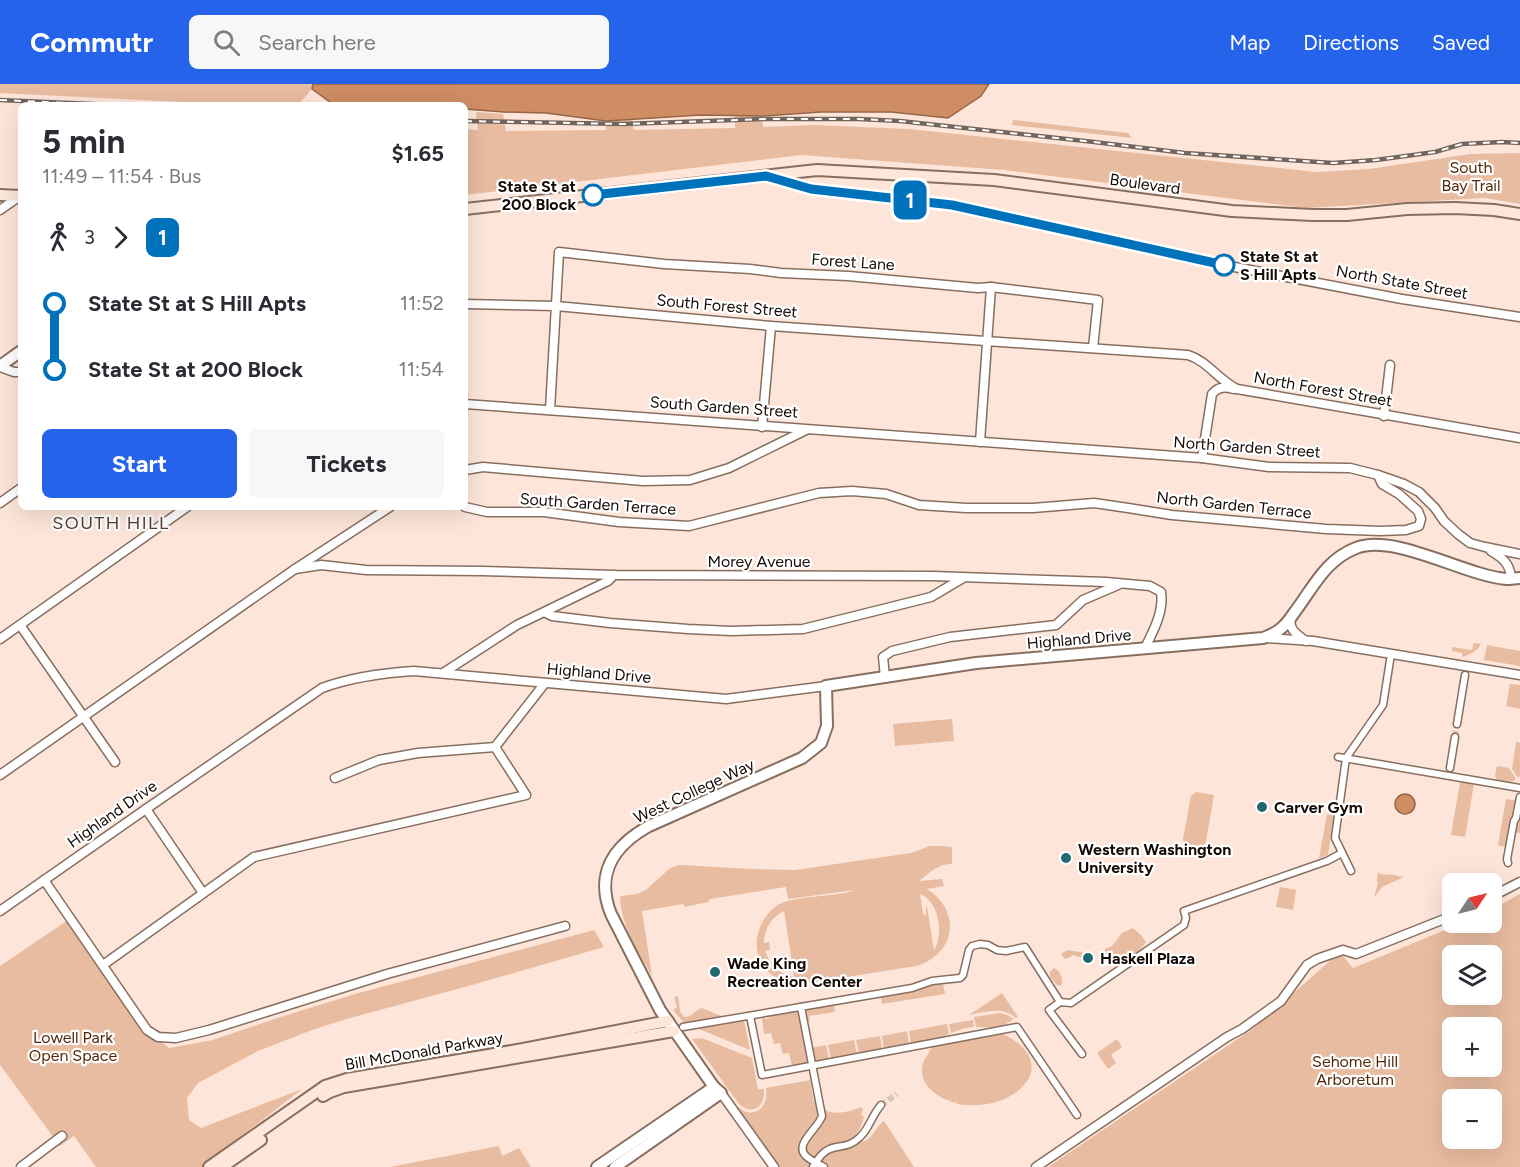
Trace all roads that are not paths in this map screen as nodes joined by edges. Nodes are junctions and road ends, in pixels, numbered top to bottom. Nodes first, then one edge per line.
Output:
1 (766, 176) junction
2 (0, 195) edge
3 (18, 196) edge
4 (18, 197) edge
5 (468, 209) edge
6 (0, 210) edge
7 (1520, 214) edge
8 (991, 286) junction
9 (468, 304) edge
10 (556, 306) junction
11 (1520, 317) edge
12 (771, 326) junction
13 (987, 340) junction
14 (1094, 348) junction
15 (18, 353) edge
16 (1390, 365) dead end
17 (1209, 366) junction
18 (0, 367) edge
19 (18, 372) edge
20 (1237, 389) junction
21 (1212, 394) junction
22 (468, 404) edge
23 (550, 410) junction
24 (1384, 416) junction
25 (762, 427) junction
26 (809, 428) junction
27 (1520, 438) edge
28 (980, 442) junction
29 (1202, 458) junction
30 (468, 470) edge
31 (1378, 475) junction
32 (18, 490) edge
33 (0, 503) edge
34 (468, 508) edge
35 (976, 508) joint
36 (184, 510) edge
37 (385, 510) edge
38 (1485, 547) junction
39 (1520, 554) edge
40 (295, 569) junction
41 (614, 575) junction
42 (964, 578) junction
43 (1515, 578) edge
44 (1120, 584) junction
45 (546, 613) junction
46 (1292, 616) junction
47 (20, 625) junction
48 (1263, 638) junction
49 (0, 639) edge
50 (1306, 641) junction
51 (1145, 648) junction
52 (1391, 654) junction
53 (443, 673) junction
54 (1465, 675) dead end
55 (1520, 675) edge
56 (885, 677) junction
57 (545, 683) junction
58 (826, 686) junction
59 (84, 716) junction
60 (1457, 724) tunnel mouth
61 (1455, 737) tunnel mouth
62 (495, 747) junction
63 (1338, 757) dead end
64 (1346, 758) junction
65 (115, 762) dead end
66 (1450, 768) dead end
67 (0, 775) edge
68 (335, 778) dead end
69 (1520, 788) edge
70 (1520, 797) edge
71 (146, 809) junction
72 (1342, 853) junction
73 (1508, 863) dead end
74 (1351, 871) dead end
75 (44, 880) junction
76 (1520, 882) edge
77 (1502, 891) edge
78 (204, 892) junction
79 (0, 911) edge
80 (1442, 920) edge
81 (565, 926) dead end
82 (103, 965) junction
83 (1060, 1002) junction
84 (801, 1007) junction
85 (750, 1016) junction
86 (675, 1026) junction
87 (1082, 1054) dead end
88 (813, 1066) junction
89 (718, 1090) junction
90 (881, 1105) tunnel mouth
91 (1077, 1115) dead end
92 (62, 1136) dead end
93 (815, 1165) edge
94 (21, 1167) edge
95 (209, 1167) edge
96 (222, 1167) edge
97 (597, 1167) edge
98 (615, 1167) edge
99 (774, 1167) edge
100 (824, 1167) edge
101 (1036, 1167) edge

1 - 5 main road, Boulevard
1 - 7 main road, Boulevard
1 - 11 street, North State Street
2 - 3 main road
4 - 6 street
8 - 10 street, Forest Lane
8 - 13 street
8 - 14 street, Forest Lane
9 - 10 street, South Forest Street
10 - 12 street, South Forest Street
10 - 23 street
12 - 13 street, South Forest Street
12 - 25 street
13 - 14 street, North Forest Street
13 - 28 street
14 - 17 street, North Forest Street
15 - 18 street
16 - 24 street
17 - 20 street, North Forest Street
17 - 21 street
18 - 19 street
20 - 21 street
20 - 24 street, North Forest Street
21 - 29 street
22 - 23 street, South Garden Street
23 - 25 street, South Garden Street
24 - 27 street, North Forest Street
25 - 26 street, South Garden Street
26 - 28 street, South Garden Street
26 - 30 street
28 - 29 street, North Garden Street
29 - 31 street, North Garden Street
31 - 35 street, North Garden Terrace
31 - 38 street, North Garden Street
32 - 33 street
34 - 35 street, South Garden Terrace
36 - 47 street
37 - 40 street
38 - 39 street, North Garden Street
38 - 43 street, North Garden Street
40 - 41 street, Morey Avenue
40 - 59 street
41 - 42 street, Morey Avenue
41 - 45 street
42 - 44 street, Morey Avenue
42 - 45 street
43 - 46 street
44 - 51 street, Morey Avenue
44 - 56 street
45 - 53 street
46 - 48 street
46 - 50 street
47 - 49 street
47 - 59 street
48 - 50 street
48 - 51 street, Highland Drive
50 - 52 street
51 - 56 street, Highland Drive
52 - 55 street
52 - 64 street
53 - 57 street, Highland Drive
53 - 71 street, Highland Drive
54 - 60 street
56 - 58 street, Highland Drive
57 - 58 street, Highland Drive
57 - 62 street
58 - 86 street, West College Way
59 - 65 street
59 - 67 street
61 - 66 street
62 - 68 street
62 - 78 street
63 - 64 street
64 - 69 street
64 - 72 street
70 - 73 street
71 - 75 street, Highland Drive
71 - 78 street
72 - 74 street
72 - 83 street
75 - 79 street, Highland Drive
75 - 82 street
76 - 77 street
78 - 82 street
80 - 101 street
81 - 82 street
83 - 84 street
83 - 87 street
84 - 85 street
84 - 88 street
85 - 86 street
85 - 88 street
86 - 89 street, West College Way
86 - 95 main road, Bill McDonald Parkway
86 - 96 main road, Bill McDonald Parkway
88 - 91 street
88 - 93 street
89 - 97 street
89 - 98 street
89 - 99 street
90 - 93 street
92 - 94 street
93 - 100 street

